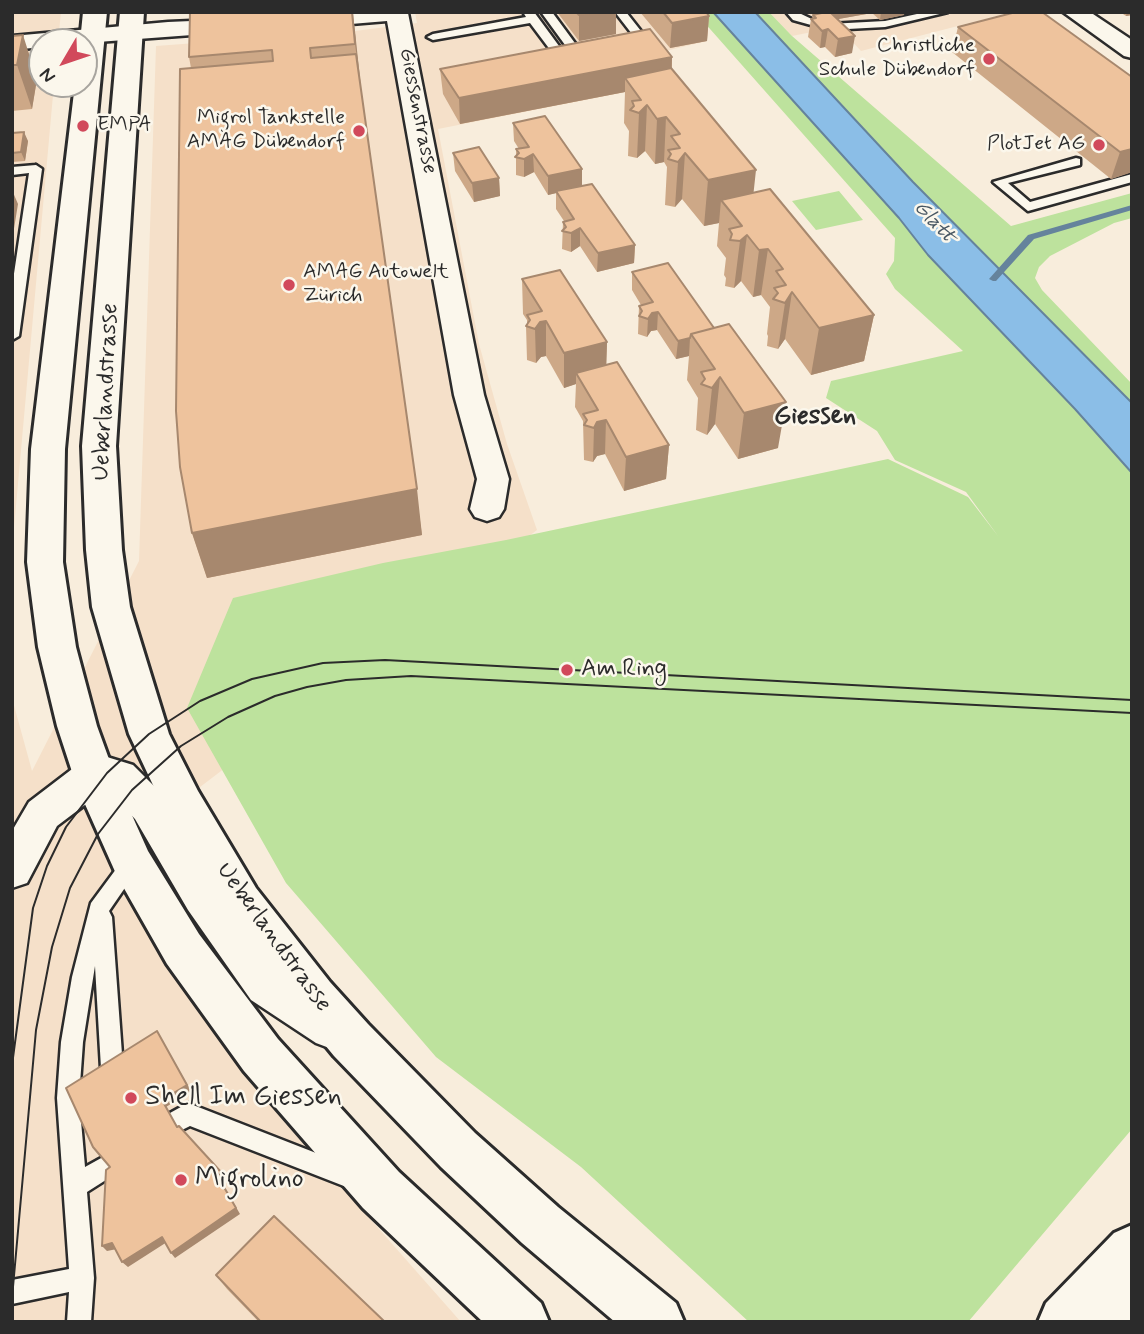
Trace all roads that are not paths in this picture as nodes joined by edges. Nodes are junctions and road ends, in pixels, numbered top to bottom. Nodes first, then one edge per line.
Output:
1 (546, 12) edge
2 (620, 12) edge
3 (791, 12) edge
4 (943, 12) edge
5 (1074, 12) edge
6 (400, 13) edge
7 (531, 16) edge
8 (113, 23) edge
9 (433, 37) dead end
10 (12, 43) edge
11 (633, 47) edge
12 (1132, 51) edge
13 (557, 52) junction
14 (544, 55) edge
15 (593, 55) edge
16 (567, 65) edge
17 (1076, 162) dead end
18 (12, 171) edge
19 (1132, 178) edge
20 (17, 273) edge
21 (12, 336) edge
22 (487, 509) dead end
23 (94, 775) junction
24 (132, 863) junction
25 (12, 870) edge
26 (101, 903) junction
27 (351, 1040) junction
28 (112, 1068) edge
29 (177, 1121) edge
30 (112, 1163) edge
31 (73, 1187) junction
32 (381, 1189) junction
33 (1132, 1251) edge
34 (82, 1278) junction
35 (1132, 1288) edge
36 (12, 1292) edge
37 (518, 1320) edge
38 (79, 1322) edge
39 (657, 1322) edge
40 (1065, 1322) edge
41 (1119, 1322) edge

1 - 15 lane
2 - 11 lane
3 - 4 lane
5 - 12 street
6 - 8 street, Giessenstrasse
6 - 22 street, Giessenstrasse
7 - 9 lane
7 - 13 lane
8 - 10 street, Giessenstrasse
8 - 23 main road, Ueberlandstrasse
8 - 27 main road, Ueberlandstrasse
13 - 14 lane
13 - 16 lane
17 - 19 lane
18 - 20 lane
20 - 21 lane
23 - 24 main road, Ueberlandstrasse
23 - 25 street
23 - 27 street, Ueberlandstrasse
24 - 26 lane
24 - 32 main road, Ueberlandstrasse
26 - 28 lane
26 - 31 lane
27 - 39 main road, Ueberlandstrasse
29 - 32 lane
30 - 31 lane
31 - 34 lane
32 - 37 main road, Ueberlandstrasse
33 - 40 main road
34 - 36 lane
34 - 38 lane
35 - 41 main road

